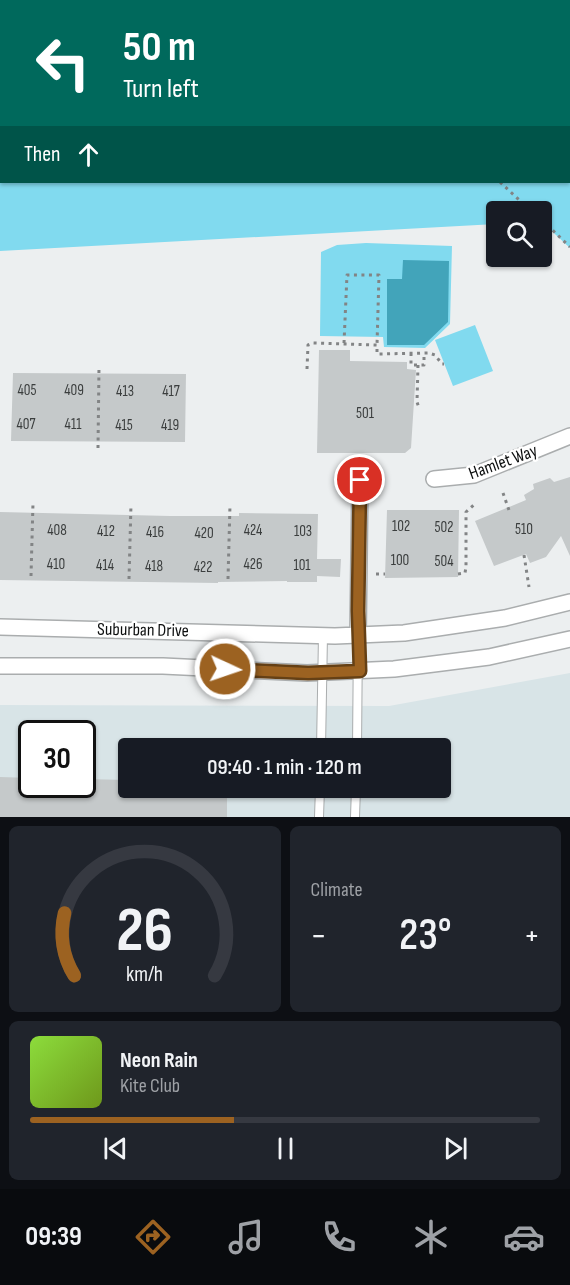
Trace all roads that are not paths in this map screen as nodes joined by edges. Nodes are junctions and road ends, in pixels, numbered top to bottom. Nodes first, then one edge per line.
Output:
1 (570, 436) edge
2 (434, 479) dead end
3 (360, 480) dead end
4 (570, 602) edge
5 (0, 627) edge
6 (358, 635) junction
7 (323, 636) junction
8 (570, 639) edge
9 (0, 666) edge
10 (360, 671) junction
11 (322, 672) junction
12 (321, 738) edge
13 (357, 738) edge
14 (320, 798) edge
15 (356, 798) edge
16 (319, 817) edge
17 (355, 817) edge

1 - 2 street, Hamlet Way
3 - 6 street
4 - 6 street, Suburban Drive
5 - 7 street, Suburban Drive
6 - 7 street, Suburban Drive
6 - 10 lane
7 - 11 lane
8 - 10 street, Suburban Drive
9 - 11 street, Suburban Drive
10 - 11 street, Suburban Drive
10 - 13 lane
11 - 12 lane
14 - 16 lane
15 - 17 lane

